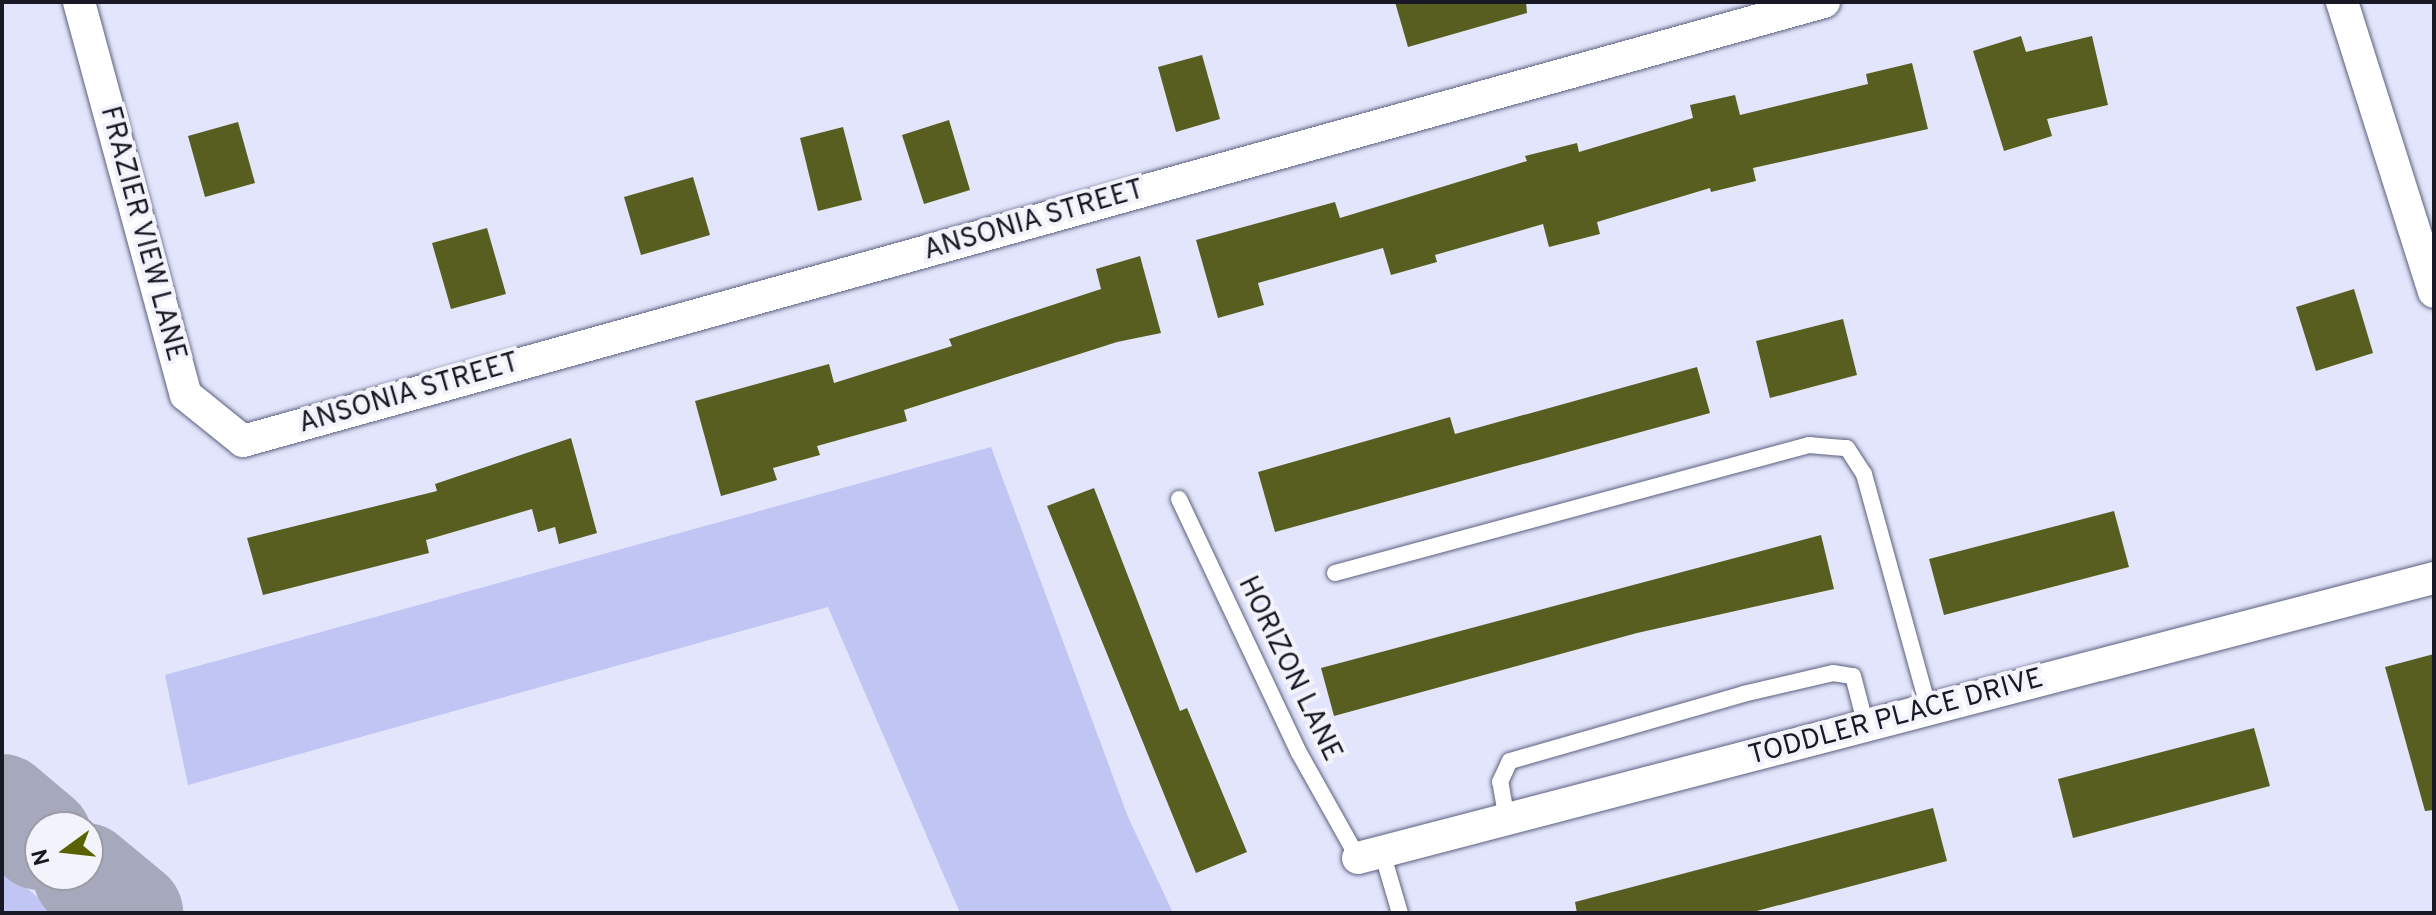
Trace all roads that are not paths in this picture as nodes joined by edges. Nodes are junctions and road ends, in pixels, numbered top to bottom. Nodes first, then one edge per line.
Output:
1 (79, 2) edge
2 (1824, 2) edge
3 (2342, 2) edge
4 (2434, 292) edge
5 (243, 441) joint
6 (1179, 499) dead end
7 (1335, 573) dead end
8 (2434, 578) edge
9 (1929, 710) junction
10 (1866, 726) junction
11 (1507, 820) junction
12 (1370, 855) junction
13 (1400, 913) edge

1 - 5 street, FRAZIER VIEW LANE
2 - 5 street, ANSONIA STREET
3 - 4 street
6 - 12 lane, HORIZON LANE
7 - 9 lane
8 - 9 street, TODDLER PLACE DRIVE
9 - 10 street, TODDLER PLACE DRIVE
10 - 11 street, TODDLER PLACE DRIVE
10 - 11 lane
11 - 12 street, TODDLER PLACE DRIVE
12 - 13 lane, HORIZON LANE

